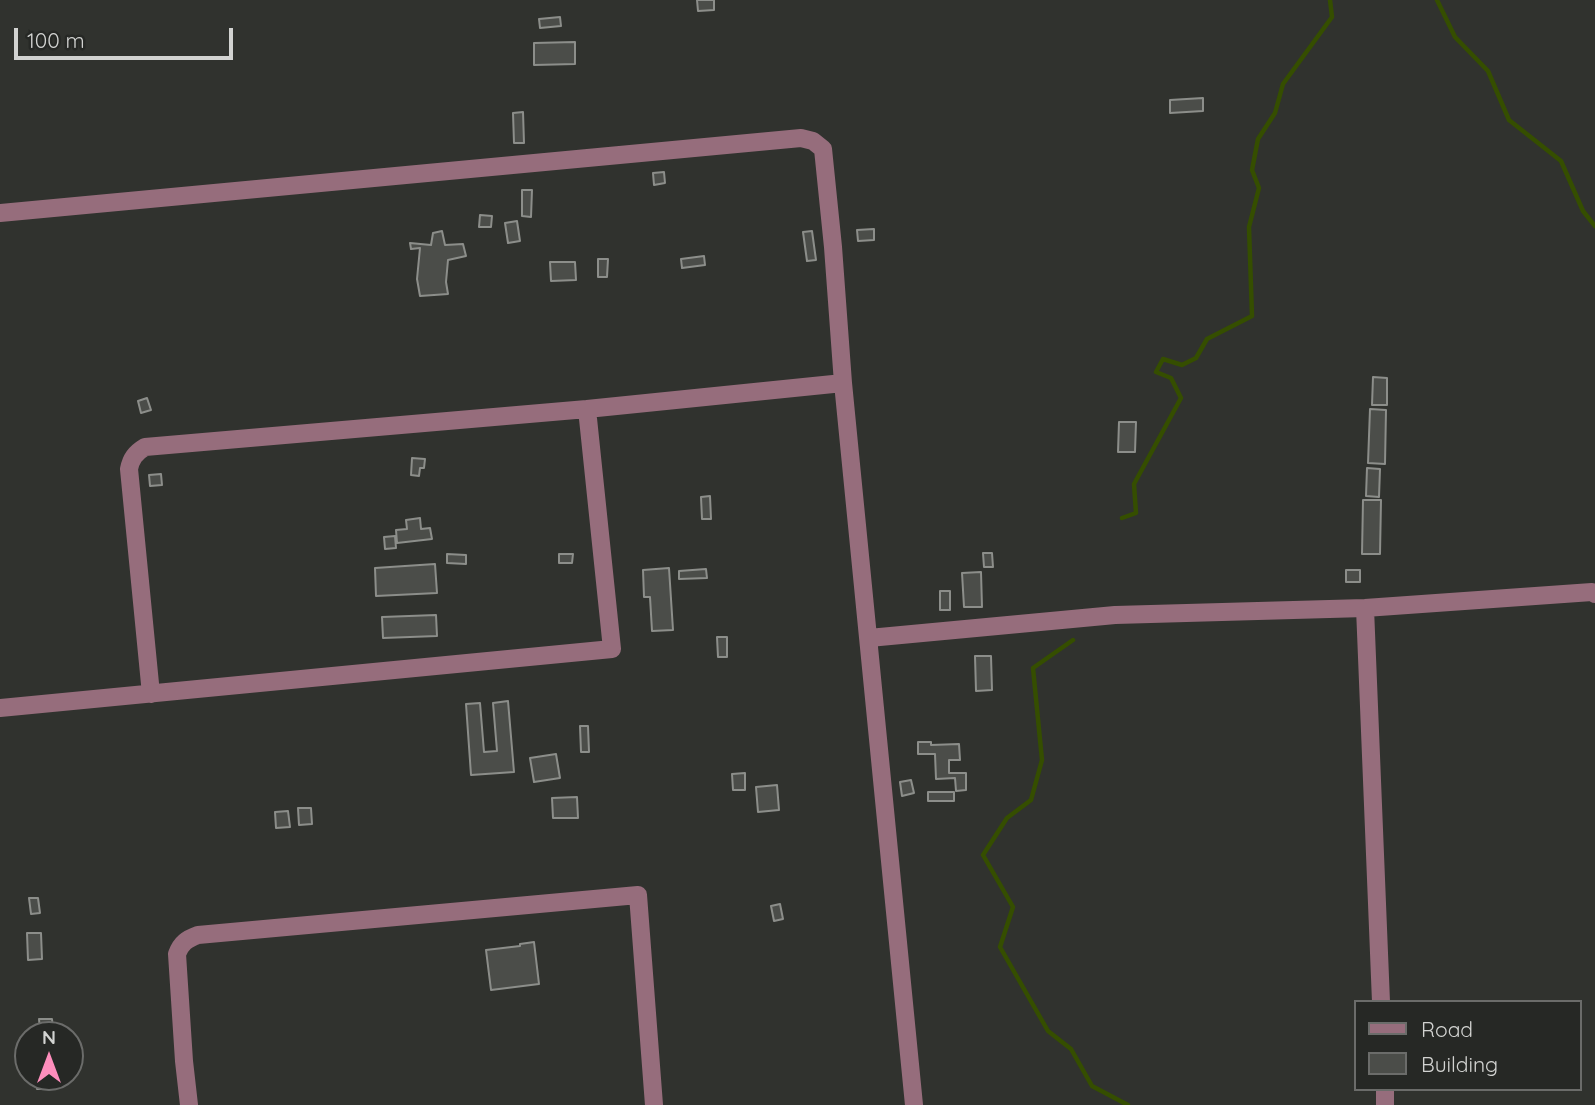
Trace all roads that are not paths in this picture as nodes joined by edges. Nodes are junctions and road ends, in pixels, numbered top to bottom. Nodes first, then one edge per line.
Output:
1 (0, 213) edge
2 (844, 383) junction
3 (587, 409) junction
4 (1595, 594) edge
5 (1365, 608) junction
6 (869, 638) junction
7 (151, 694) junction
8 (0, 708) edge
9 (1381, 1000) edge
10 (189, 1105) edge
11 (654, 1105) edge
12 (914, 1105) edge

1 - 2 street
2 - 3 street
2 - 6 street
3 - 7 street
3 - 7 street
4 - 5 street
5 - 6 street
5 - 9 street
6 - 12 street
7 - 8 street
10 - 11 street

